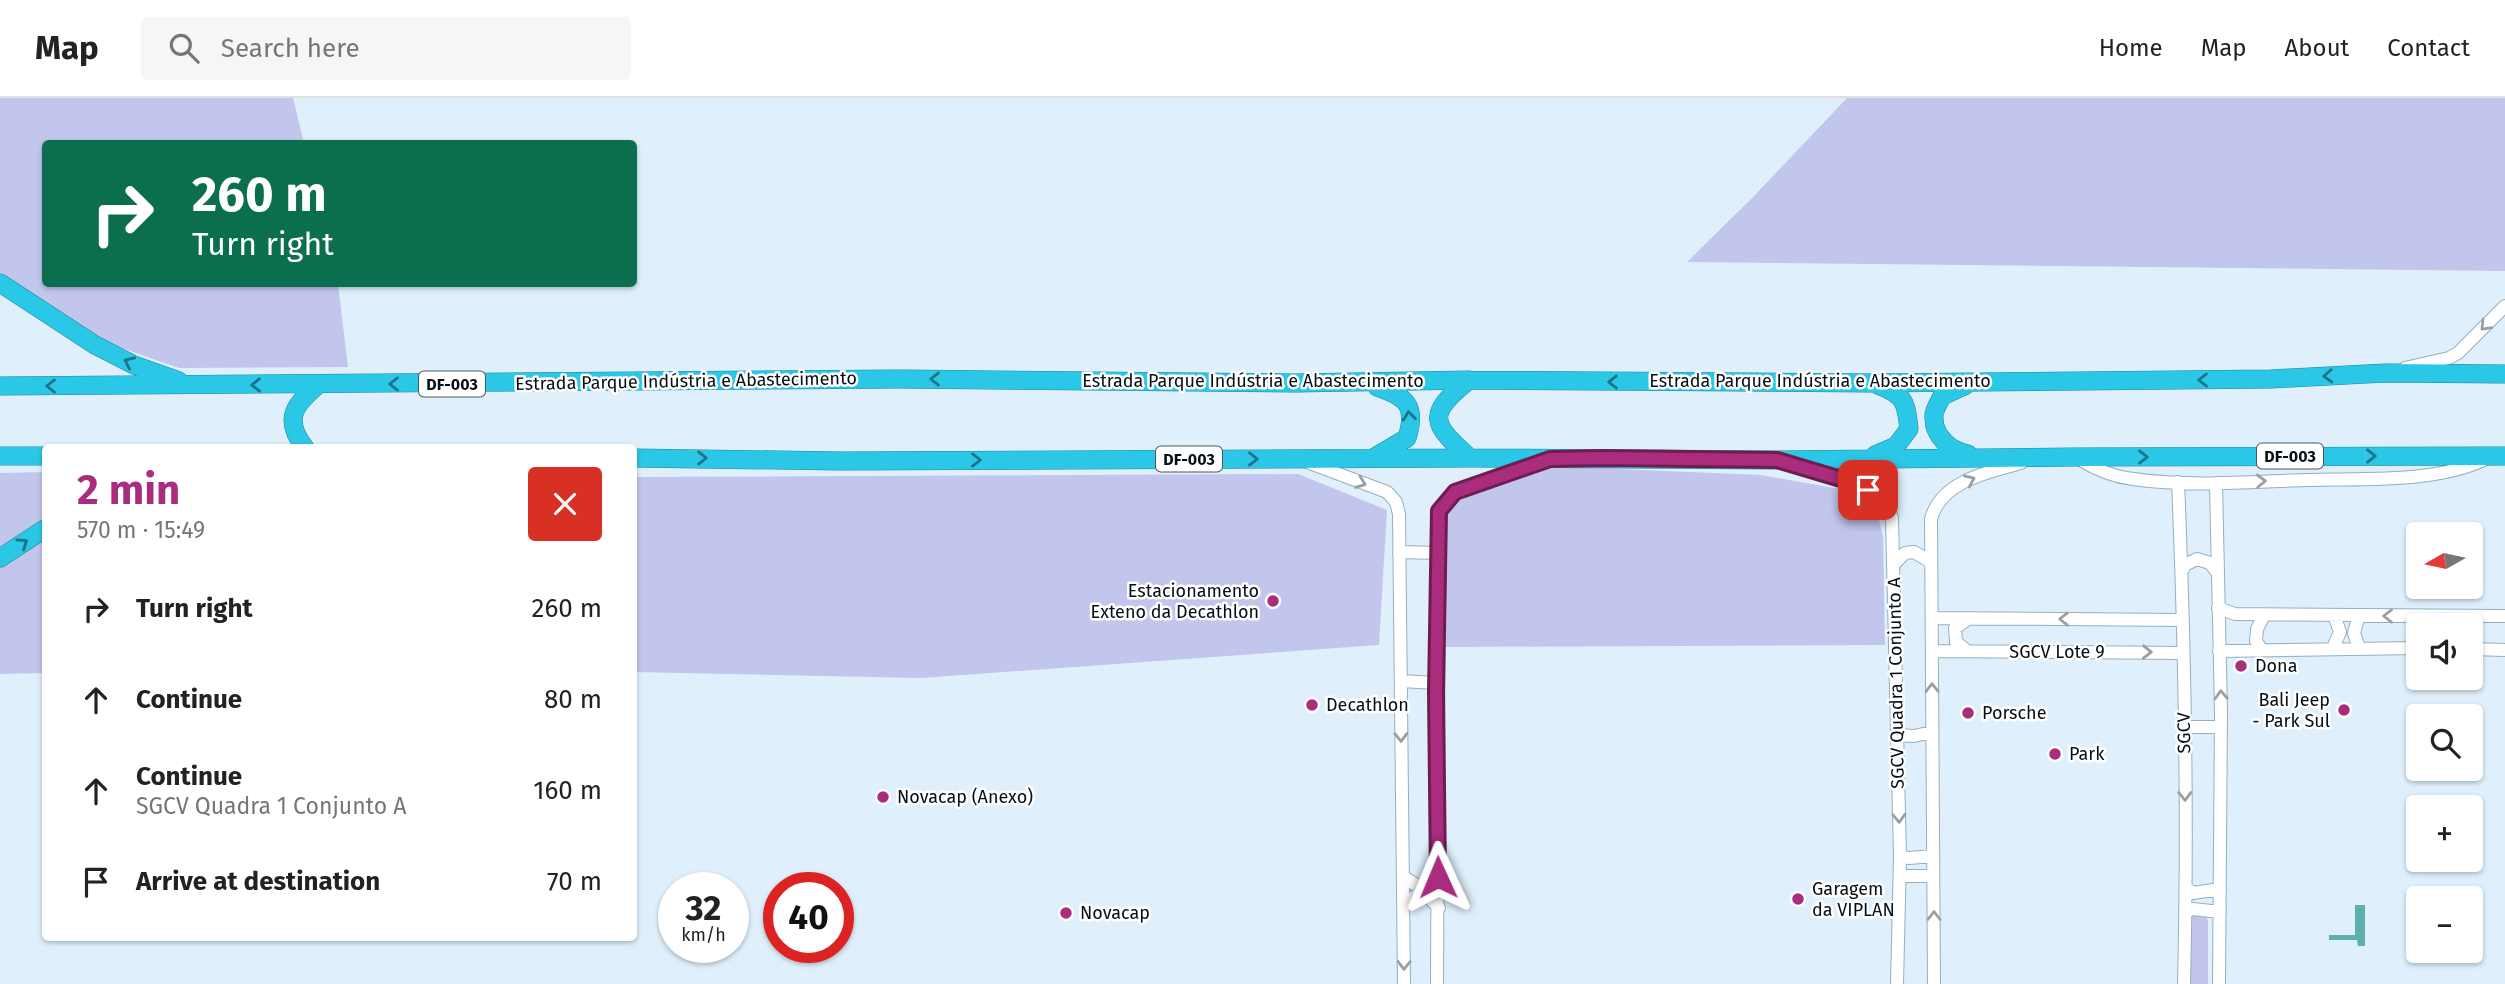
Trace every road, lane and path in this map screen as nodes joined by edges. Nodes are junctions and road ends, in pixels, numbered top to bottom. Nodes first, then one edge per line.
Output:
1 (0, 283) edge
2 (2505, 306) edge
3 (2385, 373) junction
4 (2500, 377) edge
5 (1469, 380) junction
6 (1976, 381) junction
7 (1362, 383) junction
8 (1873, 383) junction
9 (319, 384) junction
10 (0, 386) edge
11 (192, 386) junction
12 (302, 444) edge
13 (2500, 454) edge
14 (0, 456) edge
15 (42, 456) edge
16 (1984, 457) junction
17 (2041, 457) junction
18 (2075, 457) junction
19 (637, 458) edge
20 (1297, 458) junction
21 (1470, 458) junction
22 (1868, 458) junction
23 (1372, 459) junction
24 (1550, 459) junction
25 (1777, 460) junction
26 (2178, 482) junction
27 (2216, 483) junction
28 (42, 531) edge
29 (1399, 552) junction
30 (1438, 553) junction
31 (0, 558) edge
32 (1931, 562) junction
33 (1893, 565) junction
34 (2182, 571) junction
35 (2217, 572) junction
36 (2218, 608) junction
37 (2264, 615) junction
38 (2334, 615) junction
39 (2359, 615) junction
40 (2505, 616) edge
41 (1932, 618) junction
42 (1968, 619) junction
43 (2182, 620) junction
44 (2333, 648) junction
45 (2359, 648) junction
46 (2406, 648) edge
47 (2483, 649) edge
48 (2262, 650) junction
49 (2505, 650) edge
50 (1932, 651) junction
51 (1967, 651) junction
52 (2219, 651) junction
53 (2182, 653) junction
54 (1401, 681) junction
55 (1436, 683) junction
56 (2183, 727) junction
57 (2221, 727) junction
58 (1932, 732) junction
59 (1896, 735) junction
60 (1900, 856) junction
61 (1933, 856) junction
62 (1403, 876) junction
63 (1900, 876) junction
64 (1933, 876) junction
65 (1438, 877) junction
66 (2186, 888) junction
67 (2220, 889) junction
68 (1404, 907) junction
69 (1439, 908) junction
70 (2185, 912) junction
71 (2220, 912) junction
72 (1404, 984) edge
73 (1437, 984) edge
74 (1897, 984) edge
75 (1934, 984) edge
76 (2184, 984) edge
77 (2219, 984) edge

11 -> 1 highway
2 -> 3 street
3 - 4 highway, Estrada Parque Indústria e Abastecimento / DF-003
3 -> 6 highway, Estrada Parque Indústria e Abastecimento / DF-003
5 - 7 highway, Estrada Parque Indústria e Abastecimento / DF-003
8 -> 5 highway, Estrada Parque Indústria e Abastecimento / DF-003
5 - 21 highway
6 - 8 highway, Estrada Parque Indústria e Abastecimento / DF-003
6 - 16 highway
7 -> 9 highway, Estrada Parque Indústria e Abastecimento / DF-003
23 -> 7 highway
8 - 22 highway
9 -> 11 highway, Estrada Parque Indústria e Abastecimento / DF-003
9 - 12 highway
11 -> 10 highway, Estrada Parque Indústria e Abastecimento / DF-003
18 -> 13 highway, DF-003
27 -> 13 street
14 - 15 highway
16 - 17 highway, DF-003
16 - 22 highway, DF-003
17 - 18 highway, DF-003
32 -> 17 street, SGCV Quadra 1 Conjunto A
18 - 26 street
19 -> 20 highway, DF-003
20 - 23 highway, DF-003
20 -> 29 street
21 - 23 highway, DF-003
21 - 24 highway, DF-003
22 - 25 highway, DF-003
24 - 25 highway, DF-003
24 - 30 street
25 - 33 street, SGCV Quadra 1 Conjunto A
26 - 27 street
26 - 34 street, SGCV
27 - 35 street, SGCV
31 -> 28 highway
29 - 30 street
29 - 54 street
30 - 55 street
32 - 33 street
32 - 41 street, SGCV Quadra 1 Conjunto A
33 - 59 street, SGCV Quadra 1 Conjunto A
34 - 35 street
34 - 43 street, SGCV
35 - 36 street, SGCV
36 - 37 street
36 - 52 street, SGCV
37 - 38 street
37 - 48 street
38 - 39 street
38 - 44 street
40 -> 39 street
39 - 45 street
41 - 42 street, SGCV Lote 9
41 - 50 street, SGCV Quadra 1 Conjunto A
43 -> 42 street, SGCV Lote 9
42 - 51 street
43 - 53 street, SGCV
44 - 45 street
44 - 48 street
45 - 46 street
47 - 49 street
48 - 52 street
50 - 51 street, SGCV Lote 9
58 -> 50 street, SGCV Quadra 1 Conjunto A
51 -> 53 street, SGCV Lote 9
57 -> 52 street, SGCV
53 - 56 street, SGCV
54 - 55 street
54 -> 62 street
55 - 65 street
56 - 57 street
56 -> 66 street, SGCV
57 - 67 street, SGCV
58 - 59 street
58 - 61 street, SGCV Quadra 1 Conjunto A
59 -> 60 street, SGCV Quadra 1 Conjunto A
60 - 61 street
60 - 63 street, SGCV Quadra 1 Conjunto A
61 - 64 street, SGCV Quadra 1 Conjunto A
62 - 65 street
62 - 68 street
63 - 64 street
63 - 74 street, SGCV Quadra 1 Conjunto A
75 -> 64 street, SGCV Quadra 1 Conjunto A
65 - 69 street
66 - 67 street
66 - 70 street, SGCV
67 - 71 street, SGCV
68 - 69 street
68 -> 72 street
69 - 73 street
70 - 71 street
70 - 76 street, SGCV
71 - 77 street, SGCV

